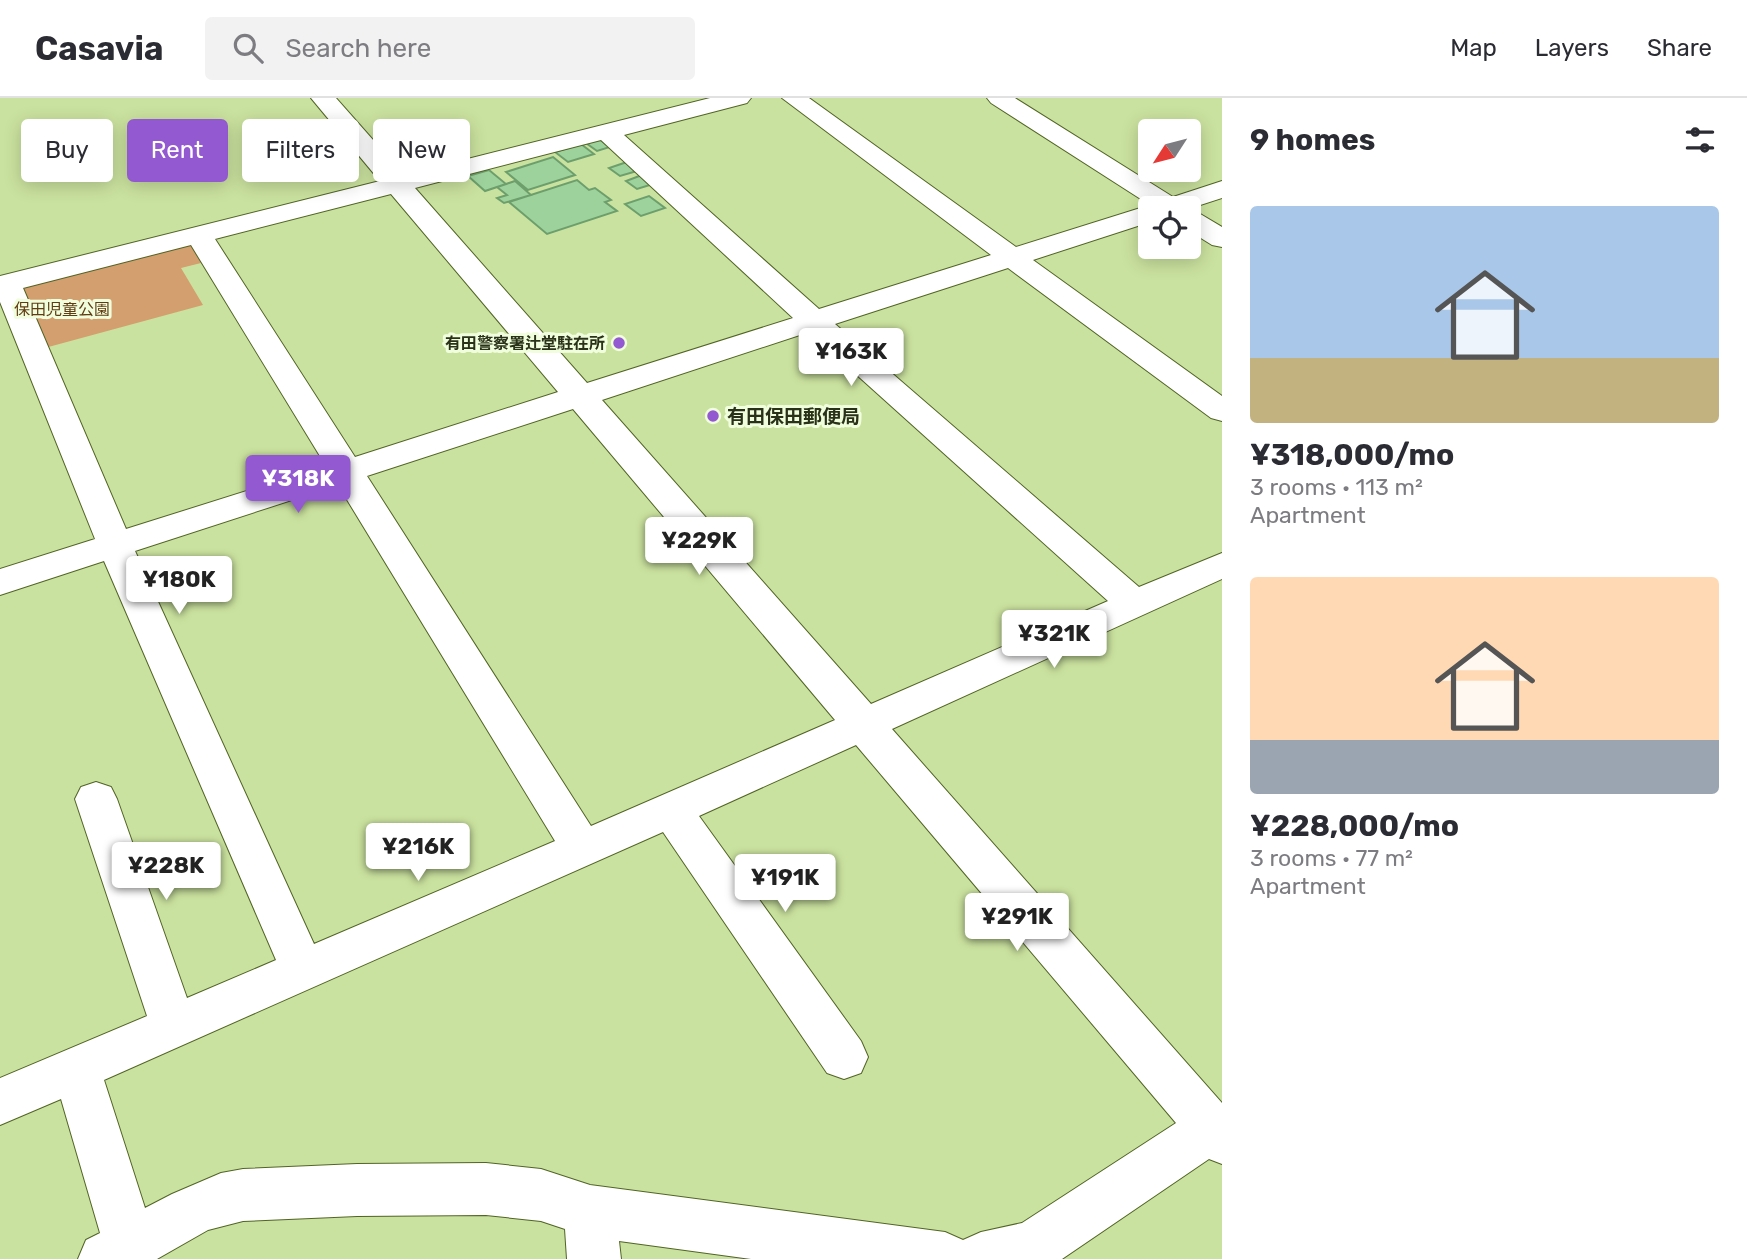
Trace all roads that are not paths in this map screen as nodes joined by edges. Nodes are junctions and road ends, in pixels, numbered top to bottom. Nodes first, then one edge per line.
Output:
1 (323, 98) edge
2 (739, 98) edge
3 (794, 98) edge
4 (999, 98) edge
5 (606, 132) junction
6 (398, 185) junction
7 (1222, 189) edge
8 (1146, 196) edge
9 (1201, 198) edge
10 (1138, 220) edge
11 (1201, 228) edge
12 (199, 235) junction
13 (1222, 239) edge
14 (1011, 257) junction
15 (4, 285) edge
16 (813, 320) junction
17 (578, 395) junction
18 (1222, 411) edge
19 (344, 472) junction
20 (115, 545) junction
21 (1222, 565) edge
22 (0, 582) edge
23 (1134, 603) junction
24 (863, 723) junction
25 (96, 799) dead end
26 (671, 810) junction
27 (582, 848) junction
28 (303, 969) junction
29 (174, 1027) junction
30 (844, 1057) dead end
31 (77, 1070) junction
32 (0, 1102) edge
33 (1217, 1134) edge
34 (592, 1235) edge
35 (118, 1253) edge
36 (945, 1259) edge
37 (981, 1259) edge

1 - 6 street
2 - 5 street
3 - 14 street
4 - 8 street
5 - 6 street
5 - 16 street
6 - 12 street
6 - 17 street
7 - 9 street
10 - 14 street
11 - 13 street
12 - 15 street
12 - 19 street
14 - 16 street
14 - 18 street
15 - 20 street
16 - 17 street
16 - 23 street
17 - 19 street
17 - 24 street
19 - 20 street
19 - 27 street
20 - 22 street
20 - 28 street
21 - 23 street
23 - 24 street
24 - 26 street
24 - 33 street
25 - 29 street
26 - 27 street
26 - 30 street
27 - 28 street
28 - 29 street
29 - 31 street
31 - 32 street
31 - 35 street
33 - 37 street
34 - 35 street
34 - 36 street

